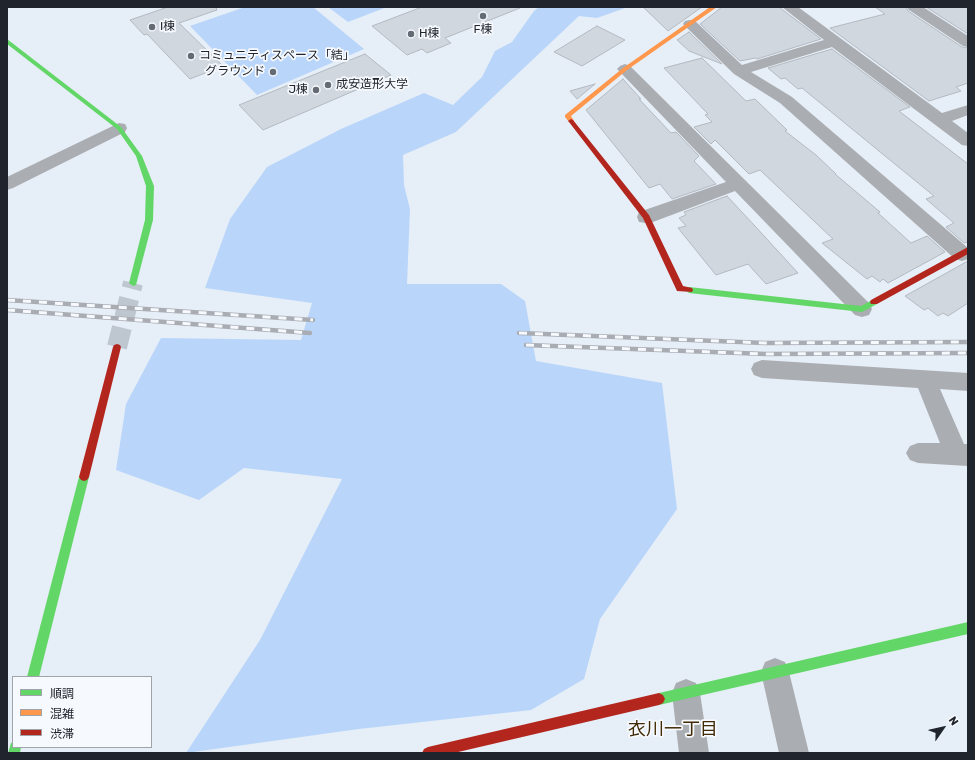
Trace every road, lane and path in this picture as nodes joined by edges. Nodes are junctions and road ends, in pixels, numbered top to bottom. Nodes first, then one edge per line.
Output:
1 (714, 7) edge
2 (789, 7) edge
3 (914, 7) edge
4 (690, 24) junction
5 (835, 41) junction
6 (7, 42) edge
7 (968, 42) edge
8 (625, 69) junction
9 (739, 71) junction
10 (968, 110) edge
11 (941, 119) junction
12 (119, 128) junction
13 (968, 141) edge
14 (7, 184) edge
15 (738, 184) junction
16 (646, 217) junction
17 (965, 252) edge
18 (133, 283) tunnel mouth
19 (862, 309) junction
20 (117, 347) tunnel mouth
21 (762, 369) dead end
22 (925, 379) junction
23 (968, 382) edge
24 (918, 453) dead end
25 (962, 455) edge
26 (968, 628) edge
27 (775, 672) junction
28 (33, 676) edge
29 (686, 693) junction
30 (428, 753) edge
31 (694, 753) edge
32 (794, 753) edge

1 - 4 street
2 - 5 street
3 - 7 street
4 - 8 street
4 - 9 street
5 - 9 street
5 - 11 street
6 - 12 street
8 - 15 street
8 - 16 street
9 - 17 street
10 - 11 street
11 - 13 street
12 - 14 street
12 - 18 street
15 - 16 street
15 - 19 street
16 - 19 street
17 - 19 street
20 - 28 street
21 - 22 street
22 - 23 street
22 - 25 street
24 - 25 street
26 - 27 street
27 - 29 street
27 - 32 street
29 - 30 street
29 - 31 street

